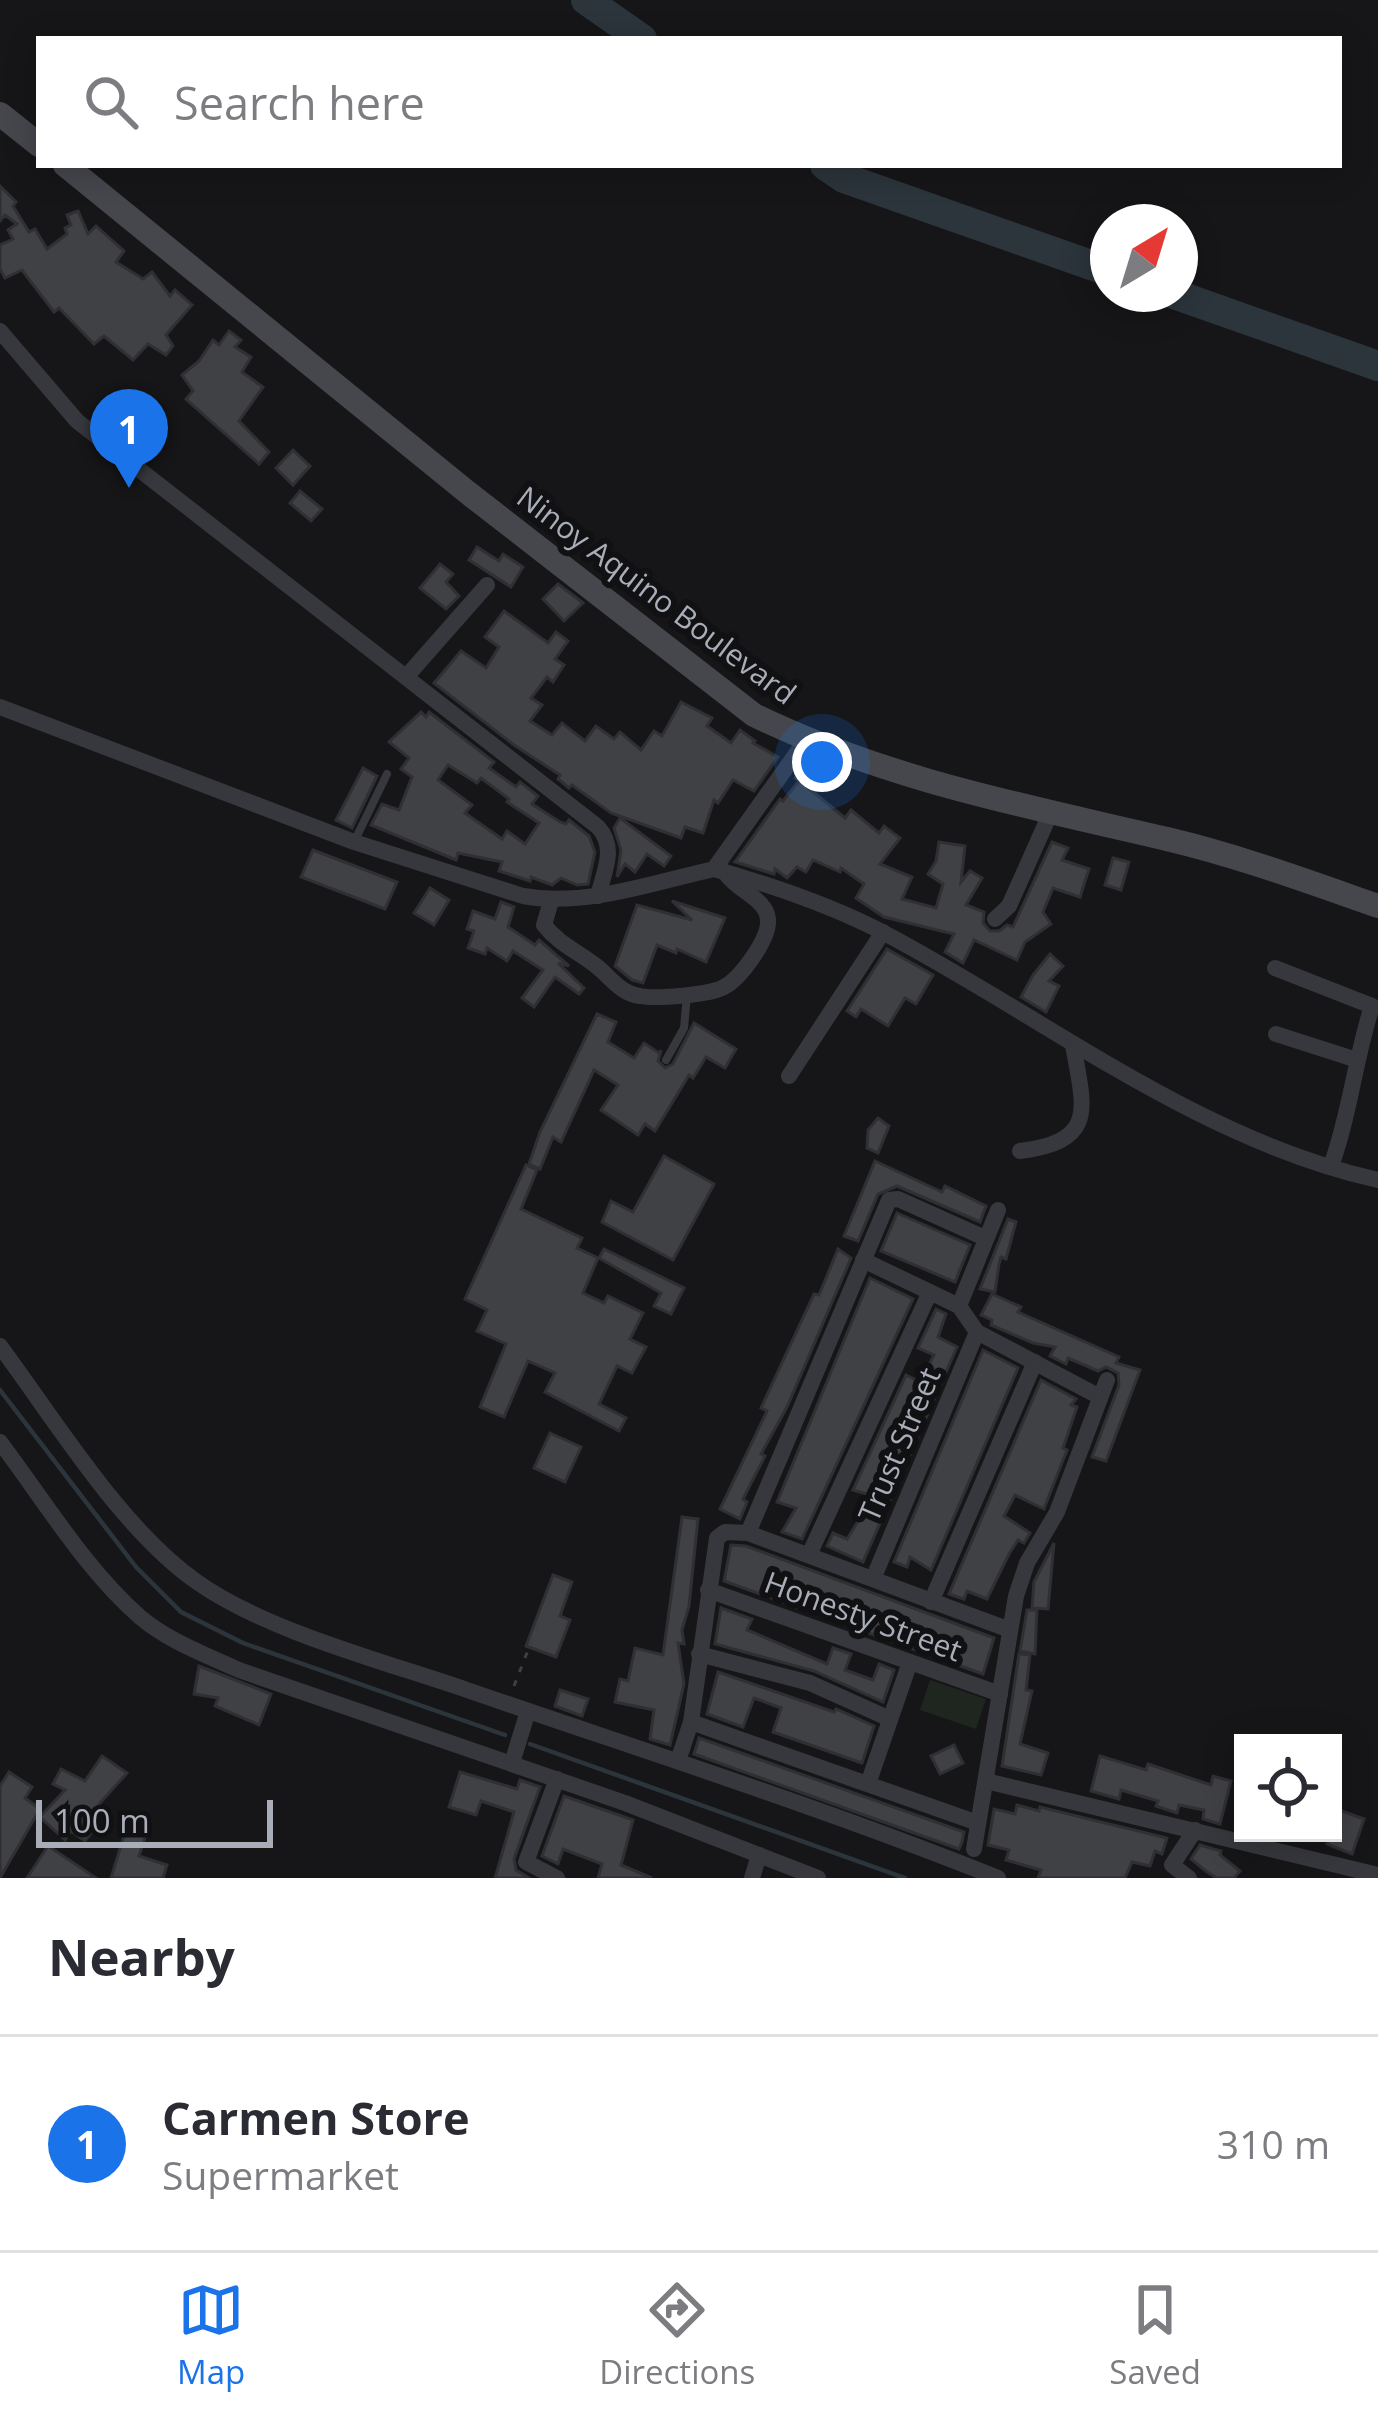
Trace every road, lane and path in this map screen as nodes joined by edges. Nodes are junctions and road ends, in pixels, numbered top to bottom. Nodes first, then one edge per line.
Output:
1 (0, 114) edge
2 (36, 143) edge
3 (69, 168) edge
4 (0, 332) edge
5 (487, 585) dead end
6 (406, 677) junction
7 (0, 707) edge
8 (806, 740) junction
9 (387, 775) dead end
10 (1049, 814) junction
11 (354, 842) junction
12 (719, 871) junction
13 (598, 896) junction
14 (551, 901) junction
15 (1378, 906) edge
16 (995, 919) dead end
17 (883, 932) junction
18 (1275, 968) dead end
19 (687, 994) junction
20 (1375, 999) edge
21 (1276, 1034) dead end
22 (1073, 1045) junction
23 (666, 1060) dead end
24 (1357, 1060) junction
25 (789, 1076) dead end
26 (1020, 1151) dead end
27 (1331, 1166) junction
28 (1378, 1180) edge
29 (998, 1210) dead end
30 (985, 1238) junction
31 (863, 1261) junction
32 (930, 1292) junction
33 (959, 1306) junction
34 (977, 1332) junction
35 (0, 1346) edge
36 (1035, 1362) junction
37 (0, 1442) edge
38 (748, 1532) junction
39 (809, 1555) junction
40 (873, 1579) junction
41 (708, 1590) junction
42 (932, 1602) junction
43 (542, 1617) dead end
44 (1010, 1630) junction
45 (700, 1654) junction
46 (910, 1662) junction
47 (1000, 1694) junction
48 (507, 1704) junction
49 (528, 1711) junction
50 (890, 1718) junction
51 (691, 1722) junction
52 (678, 1761) junction
53 (512, 1763) junction
54 (557, 1779) junction
55 (986, 1781) junction
56 (868, 1784) junction
57 (978, 1823) junction
58 (1195, 1830) junction
59 (974, 1850) dead end
60 (759, 1855) junction
61 (1167, 1871) edge
62 (1343, 1872) edge
63 (1378, 1875) edge
64 (557, 1878) edge
65 (752, 1878) edge
66 (818, 1878) edge
67 (998, 1878) edge
68 (1189, 1878) edge

1 - 2 main road
3 - 8 main road, Ninoy Aquino Boulevard
4 - 6 street
5 - 6 street
6 - 13 street
7 - 11 street
8 - 10 main road, Ninoy Aquino Boulevard
8 - 12 street
9 - 11 lane
10 - 15 main road, Ninoy Aquino Boulevard
10 - 16 street
11 - 14 street
12 - 13 street
12 - 17 street
12 - 19 street
13 - 14 street
14 - 19 street
17 - 22 street
17 - 25 street
18 - 20 street
19 - 23 lane
20 - 24 street
21 - 24 street
22 - 26 street
22 - 27 street
24 - 27 street
27 - 28 street
29 - 30 street
30 - 31 street
30 - 33 street
31 - 32 street
31 - 38 street
32 - 33 street
32 - 39 street
33 - 34 street
34 - 36 street
34 - 40 street, Trust Street
35 - 48 street
36 - 42 street
36 - 44 street
37 - 53 street
38 - 39 street
38 - 41 street
39 - 40 street
40 - 42 street
41 - 45 street
41 - 46 street, Honesty Street
42 - 44 street
43 - 48 path
44 - 47 street
45 - 50 street
45 - 51 street
46 - 47 street, Honesty Street
46 - 50 street
47 - 55 street
48 - 49 street
49 - 52 street
49 - 53 street
50 - 56 street
51 - 52 street
51 - 56 street
52 - 67 street
53 - 54 street
54 - 60 street
54 - 64 street
55 - 57 street
55 - 58 street
56 - 57 street
57 - 59 street
58 - 61 street
58 - 62 street
60 - 65 street
60 - 66 street
61 - 68 street
62 - 63 street

